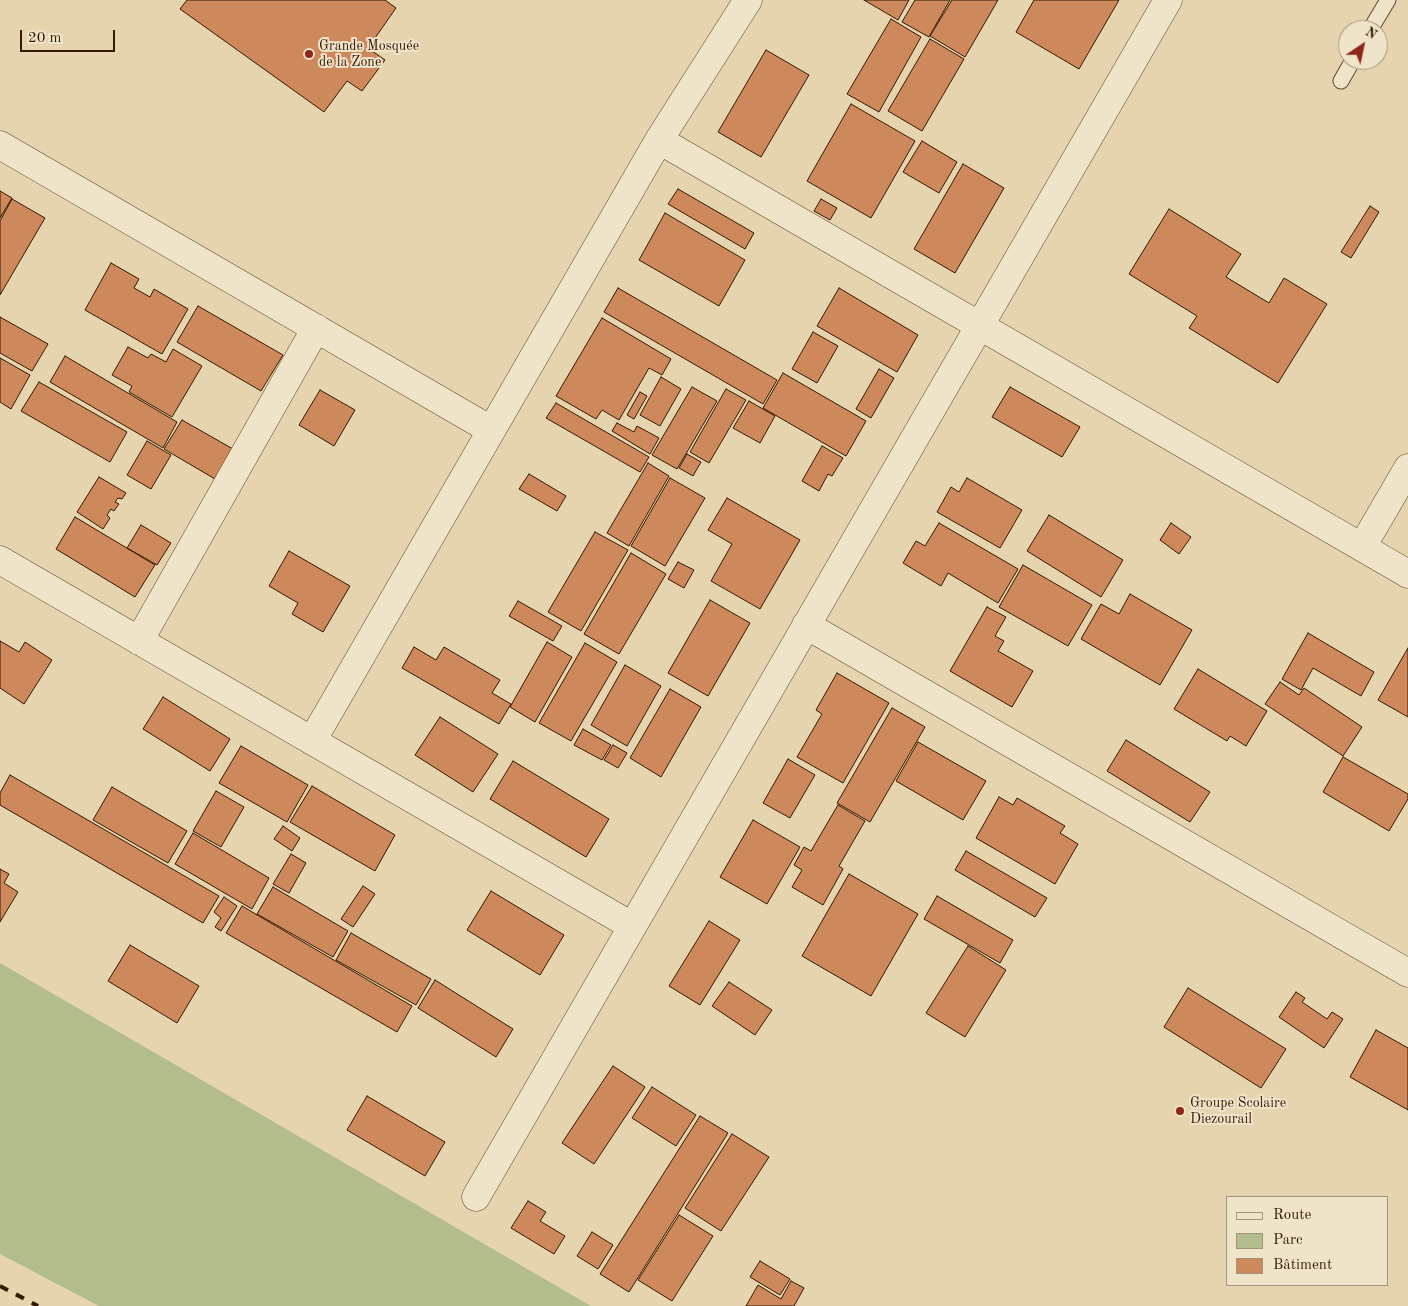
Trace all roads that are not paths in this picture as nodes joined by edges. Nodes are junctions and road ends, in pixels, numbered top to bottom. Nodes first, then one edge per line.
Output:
1 (748, 0) edge
2 (1168, 0) edge
3 (1388, 0) edge
4 (1376, 20) edge
5 (1347, 70) edge
6 (1341, 81) dead end
7 (659, 140) junction
8 (0, 145) edge
9 (979, 326) junction
10 (316, 328) junction
11 (491, 430) junction
12 (1408, 468) edge
13 (1362, 547) junction
14 (0, 560) edge
15 (1408, 574) edge
16 (806, 624) junction
17 (139, 641) junction
18 (312, 741) junction
19 (632, 926) junction
20 (1408, 973) edge
21 (476, 1197) dead end

1 - 7 street
2 - 9 street
3 - 4 lane
5 - 6 lane
7 - 9 street
7 - 11 street
8 - 10 street
9 - 13 street
9 - 16 street
10 - 11 street
10 - 17 street
11 - 18 street
12 - 13 street
13 - 15 street
14 - 17 street
16 - 19 street
16 - 20 street
17 - 18 street
18 - 19 street
19 - 21 street

